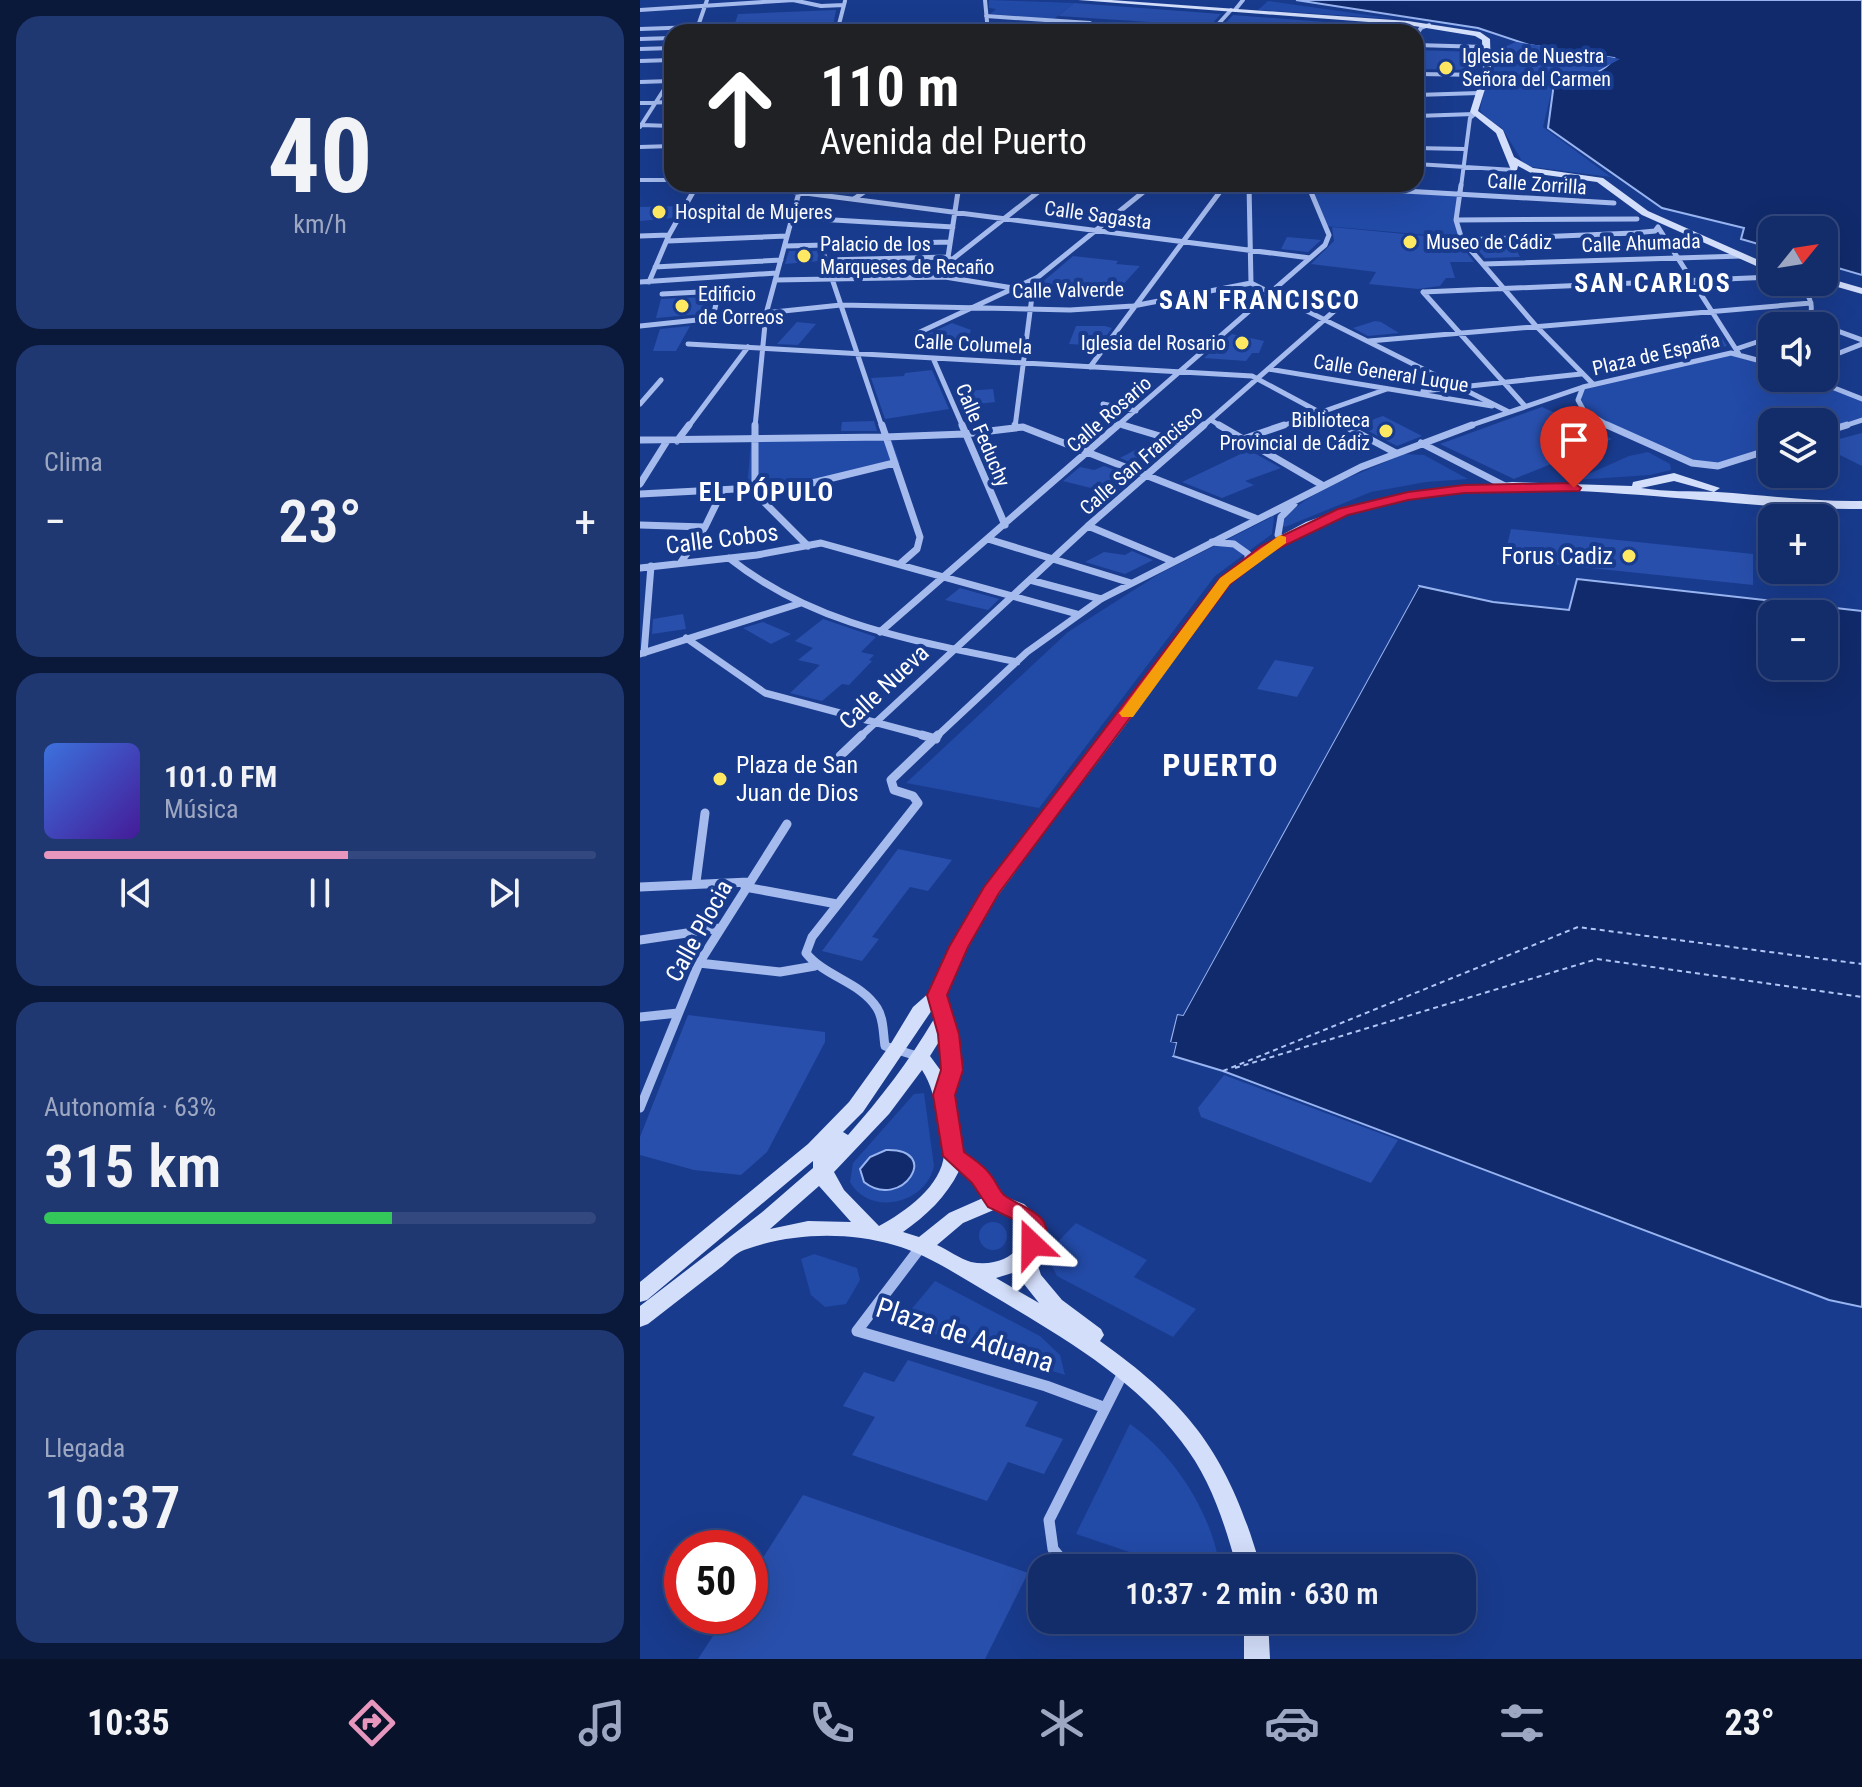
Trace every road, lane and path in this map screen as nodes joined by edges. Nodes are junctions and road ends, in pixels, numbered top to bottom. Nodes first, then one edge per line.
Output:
1 (707, 0) edge
2 (794, 0) edge
3 (985, 0) edge
4 (1081, 0) edge
5 (1243, 0) edge
6 (844, 2) edge
7 (705, 8) junction
8 (640, 10) edge
9 (1233, 10) junction
10 (986, 16) junction
11 (1027, 18) junction
12 (699, 24) edge
13 (839, 24) edge
14 (987, 24) edge
15 (1028, 24) edge
16 (1092, 24) edge
17 (1218, 24) edge
18 (1416, 24) edge
19 (1424, 25) edge
20 (1429, 25) junction
21 (1424, 27) edge
22 (640, 29) edge
23 (664, 29) edge
24 (664, 38) edge
25 (640, 39) edge
26 (1485, 43) junction
27 (1424, 45) edge
28 (664, 48) edge
29 (640, 49) edge
30 (664, 60) edge
31 (640, 61) edge
32 (1424, 74) edge
33 (1485, 75) junction
34 (664, 80) edge
35 (640, 82) edge
36 (664, 91) edge
37 (1479, 93) junction
38 (1424, 95) edge
39 (658, 102) junction
40 (664, 102) edge
41 (640, 103) edge
42 (1475, 114) junction
43 (1424, 116) edge
44 (641, 126) edge
45 (664, 126) edge
46 (664, 147) edge
47 (641, 148) edge
48 (1424, 148) edge
49 (1464, 149) junction
50 (1424, 165) edge
51 (1513, 166) junction
52 (1461, 167) junction
53 (1528, 170) junction
54 (640, 180) edge
55 (664, 180) edge
56 (692, 192) edge
57 (800, 192) edge
58 (807, 192) edge
59 (864, 192) edge
60 (958, 192) edge
61 (1038, 192) edge
62 (1143, 192) edge
63 (1219, 192) edge
64 (1249, 192) edge
65 (1311, 192) edge
66 (1417, 192) edge
67 (1458, 195) junction
68 (854, 199) junction
69 (1614, 203) junction
70 (681, 211) junction
71 (955, 212) junction
72 (793, 217) junction
73 (1006, 219) junction
74 (1637, 219) junction
75 (1456, 220) junction
76 (953, 227) junction
77 (1658, 227) junction
78 (1096, 231) junction
79 (1691, 231) junction
80 (640, 236) edge
81 (787, 236) junction
82 (668, 238) junction
83 (1461, 239) junction
84 (950, 242) junction
85 (1182, 242) junction
86 (785, 246) junction
87 (821, 246) junction
88 (1250, 250) junction
89 (963, 251) junction
90 (949, 256) junction
91 (1676, 258) junction
92 (1752, 259) junction
93 (781, 260) junction
94 (826, 260) junction
95 (1308, 261) junction
96 (1758, 261) edge
97 (1483, 264) junction
98 (655, 267) junction
99 (776, 276) junction
100 (945, 277) junction
101 (1038, 277) junction
102 (1758, 278) edge
103 (832, 279) junction
104 (640, 282) edge
105 (649, 282) junction
106 (1690, 282) junction
107 (1251, 283) junction
108 (1838, 285) edge
109 (1013, 288) junction
110 (1503, 290) junction
111 (1862, 291) edge
112 (662, 294) dead end
113 (1270, 294) junction
114 (1809, 296) edge
115 (1349, 298) dead end
116 (1811, 303) junction
117 (841, 305) junction
118 (978, 306) junction
119 (1133, 306) junction
120 (1032, 308) junction
121 (1709, 311) junction
122 (1809, 312) edge
123 (766, 314) junction
124 (713, 317) junction
125 (1324, 320) junction
126 (640, 326) edge
127 (1536, 326) junction
128 (920, 332) dead end
129 (1838, 332) edge
130 (1458, 333) junction
131 (1369, 341) junction
132 (1862, 342) edge
133 (1758, 343) edge
134 (688, 344) dead end
135 (748, 347) junction
136 (762, 347) junction
137 (1738, 351) junction
138 (1838, 353) edge
139 (858, 354) junction
140 (933, 358) junction
141 (1758, 359) edge
142 (1023, 363) junction
143 (1090, 367) junction
144 (1268, 369) junction
145 (1182, 373) junction
146 (1581, 374) junction
147 (1256, 378) junction
148 (661, 380) dead end
149 (1503, 382) junction
150 (1593, 384) junction
151 (1461, 386) junction
152 (1583, 387) junction
153 (1388, 388) junction
154 (1838, 389) edge
155 (1411, 392) junction
156 (1862, 399) edge
157 (640, 404) edge
158 (1103, 404) dead end
159 (1524, 405) junction
160 (1136, 411) junction
161 (1507, 411) junction
162 (1321, 412) junction
163 (1211, 420) junction
164 (1862, 420) edge
165 (1121, 424) junction
166 (1015, 428) junction
167 (1838, 428) edge
168 (965, 434) junction
169 (885, 437) junction
170 (1243, 439) junction
171 (640, 440) edge
172 (754, 440) junction
173 (667, 441) junction
174 (677, 441) junction
175 (1183, 443) junction
176 (1421, 443) junction
177 (1088, 452) junction
178 (1396, 453) junction
179 (1758, 453) edge
180 (894, 463) junction
181 (1146, 475) junction
182 (1655, 481) junction
183 (640, 484) edge
184 (1322, 485) junction
185 (1507, 487) junction
186 (755, 488) junction
187 (1615, 488) junction
188 (1691, 490) junction
189 (722, 492) junction
190 (1862, 493) edge
191 (640, 494) edge
192 (1664, 494) junction
193 (763, 495) junction
194 (1305, 495) junction
195 (1862, 505) edge
196 (1255, 518) junction
197 (640, 525) edge
198 (1005, 525) junction
199 (1088, 526) junction
200 (705, 527) junction
201 (988, 539) junction
202 (1281, 539) junction
203 (1208, 543) junction
204 (808, 546) junction
205 (729, 558) junction
206 (1052, 559) junction
207 (1172, 561) junction
208 (1248, 561) junction
209 (681, 562) junction
210 (901, 563) junction
211 (651, 566) junction
212 (640, 568) edge
213 (945, 575) junction
214 (1030, 580) junction
215 (1131, 583) junction
216 (1012, 596) junction
217 (1101, 599) junction
218 (801, 603) junction
219 (1077, 614) junction
220 (880, 632) junction
221 (686, 638) junction
222 (955, 648) junction
223 (642, 654) edge
224 (1017, 662) junction
225 (874, 723) junction
226 (936, 739) junction
227 (840, 756) dead end
228 (705, 813) dead end
229 (787, 824) dead end
230 (696, 882) junction
231 (747, 884) junction
232 (640, 887) edge
233 (837, 904) junction
234 (720, 928) junction
235 (640, 940) edge
236 (699, 963) junction
237 (815, 966) junction
238 (937, 995) junction
239 (678, 1013) junction
240 (640, 1017) edge
241 (943, 1019) junction
242 (897, 1049) junction
243 (921, 1057) junction
244 (944, 1095) junction
245 (856, 1107) junction
246 (640, 1108) edge
247 (954, 1156) junction
248 (824, 1173) junction
249 (996, 1201) junction
250 (878, 1233) junction
251 (737, 1243) junction
252 (920, 1248) junction
253 (1029, 1252) junction
254 (965, 1270) junction
255 (640, 1294) edge
256 (640, 1318) edge
257 (1121, 1365) junction
258 (1103, 1407) junction
259 (1055, 1554) edge
260 (1245, 1554) edge
261 (1251, 1634) edge
262 (1257, 1659) edge

1 - 7 street
2 - 6 street
2 - 7 street
3 - 10 street
4 - 9 street
5 - 9 street
6 - 13 street
7 - 8 street
7 - 12 street
9 - 17 street
9 - 18 street
10 - 11 street
10 - 14 street
11 - 15 street
11 - 16 street
19 - 20 street
20 - 21 street
20 - 26 street
22 - 23 street
24 - 25 street
26 - 27 street
26 - 33 street
28 - 29 street
30 - 31 street
32 - 33 street
33 - 37 street
34 - 35 street
36 - 39 street
37 - 38 street
37 - 42 street
39 - 40 street
39 - 41 street
39 - 44 street
42 - 43 street
42 - 49 street
42 - 51 street
44 - 45 street
46 - 47 street
48 - 49 street
49 - 52 street
50 - 52 street
51 - 52 street
51 - 53 street
52 - 67 street
53 - 69 street
53 - 79 street
54 - 55 street
56 - 70 street
57 - 72 street
58 - 68 street, Calle Sagasta
59 - 68 street
60 - 71 street
61 - 73 street
62 - 78 street
63 - 85 street
64 - 88 street
65 - 95 street, Calle Rosario
66 - 67 street, Calle Zorrilla
67 - 69 street, Calle Zorrilla
67 - 75 street
68 - 71 street, Calle Sagasta
69 - 74 street
70 - 72 street
70 - 82 street
71 - 73 street, Calle Sagasta
71 - 76 street
72 - 76 street
72 - 81 street
73 - 78 street, Calle Sagasta
73 - 89 street
74 - 75 street
74 - 77 street
75 - 83 street
76 - 84 street
77 - 79 street
77 - 83 street
77 - 91 street
78 - 85 street, Calle Sagasta
78 - 101 street
79 - 92 street
80 - 82 street
81 - 82 street
81 - 86 street
82 - 98 street
83 - 97 street
84 - 87 street
84 - 90 street
85 - 88 street, Calle Sagasta
85 - 119 street
86 - 87 street
86 - 93 street
87 - 94 street
88 - 95 street, Calle Sagasta
88 - 107 street
89 - 90 street
89 - 90 street
90 - 94 street
90 - 100 street
91 - 92 street, Calle Ahumada
91 - 97 street, Calle Ahumada
91 - 106 street
92 - 96 street
93 - 98 street
93 - 99 street
94 - 103 street
95 - 113 street, Calle Rosario
97 - 110 street
98 - 105 street
99 - 103 street
99 - 105 street
99 - 123 street
100 - 103 street
100 - 109 street
101 - 109 street
101 - 120 street
102 - 106 street
103 - 117 street
104 - 105 street
106 - 110 street
106 - 121 street
107 - 113 street
107 - 119 street, Calle Valverde
108 - 111 street
109 - 118 street
110 - 127 street
110 - 130 street
112 - 124 street
113 - 125 street
113 - 145 street, Calle Rosario
114 - 116 street
115 - 125 street, Calle San Francisco
116 - 121 street
116 - 122 street
117 - 118 street, Calle Valverde
117 - 123 street, Calle Valverde
117 - 139 street
118 - 120 street, Calle Valverde
118 - 128 street
119 - 120 street, Calle Valverde
119 - 143 street
120 - 142 street
121 - 127 street
121 - 137 street
123 - 124 street, Calle Valverde
123 - 136 street
124 - 126 street, Calle Valverde
125 - 131 street
125 - 144 street, Calle San Francisco
127 - 130 street
127 - 146 street
129 - 132 street
130 - 131 street
130 - 149 street
131 - 151 street
132 - 138 street
133 - 137 street
134 - 135 street, Calle Columela
135 - 136 street, Calle Columela
135 - 174 street
136 - 139 street, Calle Columela
136 - 172 street
137 - 141 street, Plaza de España
137 - 150 street, Plaza de España
139 - 140 street, Calle Columela
139 - 169 street
140 - 142 street, Calle Columela
140 - 168 street, Calle Feduchy
142 - 143 street, Calle Columela
142 - 166 street
143 - 145 street, Calle Columela
144 - 147 street, Calle San Francisco
144 - 153 street, Calle General Luque
145 - 147 street, Calle Columela
145 - 160 street, Calle Rosario
146 - 149 street
146 - 150 street
147 - 162 street
147 - 163 street, Calle San Francisco
148 - 157 street
149 - 151 street
149 - 159 street
150 - 152 street, Plaza de España
151 - 155 street
151 - 161 street
152 - 159 street
152 - 179 street, Plaza de España
153 - 155 street, Calle General Luque
153 - 162 street
154 - 156 street
155 - 161 street, Calle General Luque
158 - 160 street
159 - 161 street
160 - 165 street, Calle Rosario
161 - 176 street
162 - 170 street
162 - 178 street
163 - 170 street
163 - 175 street, Calle San Francisco
164 - 167 street
165 - 175 street
165 - 177 street, Calle Rosario
166 - 168 street
166 - 177 street
168 - 169 street
168 - 198 street, Calle Feduchy
169 - 172 street
169 - 180 street
170 - 184 street
171 - 173 street
172 - 174 street
172 - 186 street
173 - 174 street
173 - 183 street
175 - 181 street, Calle San Francisco
176 - 178 street
176 - 185 street
177 - 181 street
177 - 198 street, Calle Rosario
178 - 184 street
180 - 193 street
180 - 210 street
181 - 196 street
181 - 199 street, Calle San Francisco
182 - 187 street
182 - 188 street
182 - 192 street
184 - 194 street
185 - 187 street
185 - 202 street
186 - 189 street
186 - 193 street
187 - 192 street
188 - 190 street
188 - 192 street
188 - 195 street
189 - 191 street
189 - 200 street
193 - 204 street
194 - 196 street
194 - 202 street
196 - 203 street
197 - 200 street
198 - 201 street, Calle Rosario
199 - 206 street, Calle San Francisco
199 - 207 street
200 - 209 street
201 - 206 street
201 - 213 street, Calle Rosario
202 - 208 street
203 - 207 street
203 - 208 street
204 - 205 street, Calle Cobos
204 - 210 street, Calle Cobos
205 - 209 street, Calle Cobos
205 - 218 street
206 - 214 street, Calle San Francisco
206 - 215 street
207 - 215 street
208 - 238 street
209 - 211 street, Calle Cobos
210 - 213 street, Calle Cobos
211 - 212 street, Calle Cobos
211 - 223 street
213 - 216 street, Calle Cobos
213 - 220 street, Calle Rosario
214 - 216 street, Calle San Francisco
214 - 217 street
215 - 217 street
216 - 219 street, Calle Cobos
216 - 222 street, Calle San Francisco
217 - 219 street
218 - 220 street
218 - 221 street
219 - 224 street
220 - 222 street
221 - 223 street
221 - 225 street
222 - 224 street
222 - 225 street, Calle Nueva
224 - 226 street
225 - 226 street
225 - 227 street, Calle Nueva
226 - 233 street
228 - 230 street
229 - 231 street, Calle Plocia
230 - 231 street
230 - 232 street
231 - 233 street
231 - 234 street, Calle Plocia
233 - 237 street
234 - 235 street
234 - 236 street, Calle Plocia
236 - 237 street
236 - 239 street, Calle Plocia
237 - 242 street
238 - 241 street
238 - 242 street
239 - 240 street
239 - 246 street, Calle Plocia
241 - 243 street
241 - 244 street
242 - 243 street
242 - 245 street
243 - 244 street
243 - 248 street
244 - 247 street
245 - 248 street
245 - 255 street
247 - 249 street
247 - 250 street
248 - 250 street
248 - 251 street
249 - 252 street
249 - 253 street
250 - 251 street
250 - 252 street
251 - 256 street
252 - 254 street
252 - 258 street, Plaza de Aduana
253 - 254 street
253 - 257 street
254 - 257 street
257 - 258 street
257 - 260 street
258 - 259 street
261 - 262 street

